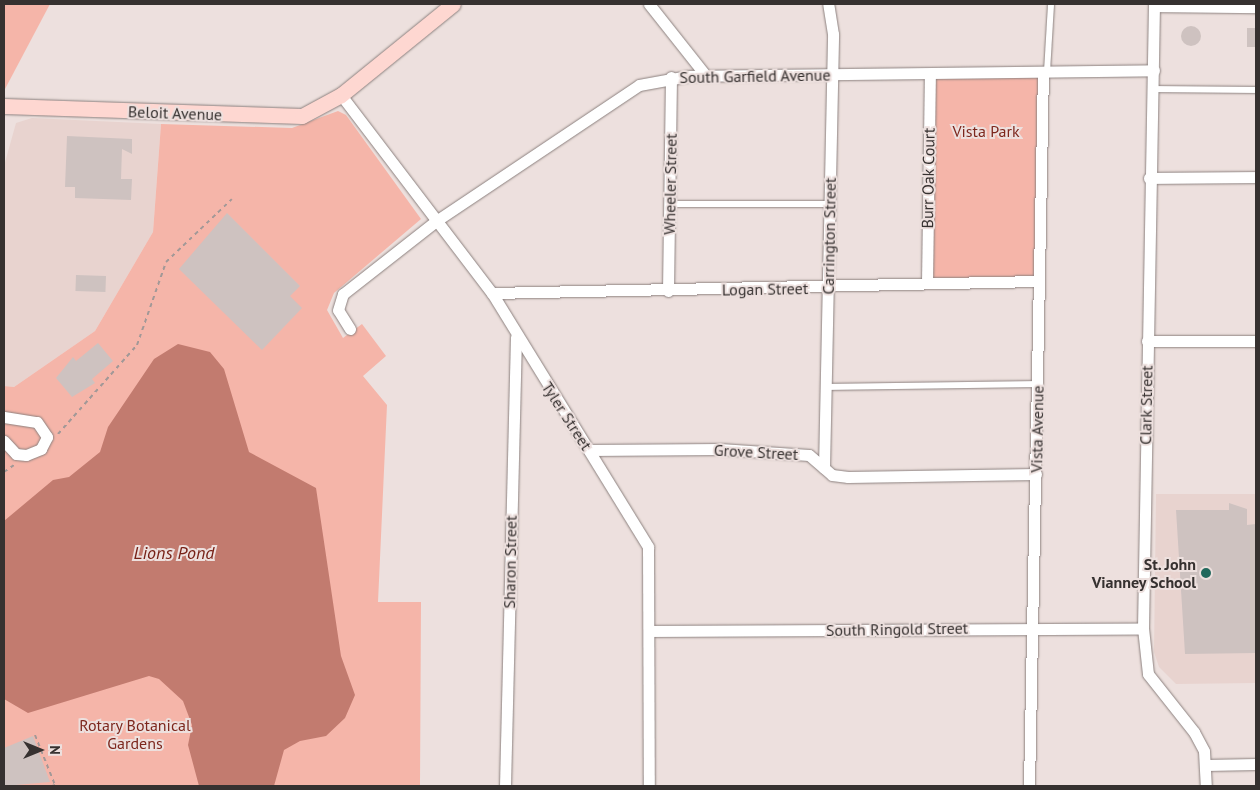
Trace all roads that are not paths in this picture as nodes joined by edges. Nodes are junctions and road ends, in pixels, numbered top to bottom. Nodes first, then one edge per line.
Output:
1 (453, 4) edge
2 (649, 4) edge
3 (828, 4) edge
4 (1051, 4) edge
5 (1154, 5) edge
6 (1256, 7) edge
7 (1154, 70) junction
8 (1045, 72) junction
9 (930, 74) junction
10 (832, 75) junction
11 (706, 76) junction
12 (671, 77) junction
13 (1153, 89) junction
14 (1256, 90) edge
15 (341, 95) junction
16 (4, 108) edge
17 (1256, 177) edge
18 (1149, 178) junction
19 (669, 204) junction
20 (830, 204) junction
21 (436, 221) junction
22 (1039, 281) junction
23 (926, 283) junction
24 (828, 287) junction
25 (668, 291) junction
26 (492, 293) junction
27 (350, 329) dead end
28 (516, 337) junction
29 (1147, 341) junction
30 (1256, 341) edge
31 (1037, 384) junction
32 (826, 387) junction
33 (4, 417) edge
34 (4, 441) edge
35 (589, 450) junction
36 (824, 468) junction
37 (1036, 474) junction
38 (1032, 628) junction
39 (1143, 628) junction
40 (651, 631) junction
41 (1256, 764) edge
42 (1206, 765) junction
43 (505, 786) edge
44 (649, 786) edge
45 (1029, 786) edge
46 (1206, 786) edge

1 - 15 main road, Beloit Avenue
2 - 11 street
3 - 10 street, Carrington Street
4 - 8 lane
5 - 6 street
5 - 7 street, Clark Street
7 - 8 street, South Garfield Avenue
7 - 13 street, Clark Street
8 - 9 street, South Garfield Avenue
8 - 22 street, Vista Avenue
9 - 10 street, South Garfield Avenue
9 - 23 street, Burr Oak Court
10 - 11 street, South Garfield Avenue
10 - 20 street, Carrington Street
11 - 12 street, South Garfield Avenue
12 - 19 street, Wheeler Street
12 - 21 street, South Garfield Avenue
13 - 14 lane
13 - 18 street, Clark Street
15 - 16 main road, Beloit Avenue
15 - 21 street, Tyler Street
17 - 18 street
18 - 29 street, Clark Street
19 - 20 lane
19 - 25 street, Wheeler Street
20 - 24 street, Carrington Street
21 - 26 street, Tyler Street
21 - 27 street, South Garfield Avenue
22 - 23 street, Logan Street
22 - 31 street, Vista Avenue
23 - 24 street, Logan Street
24 - 25 street, Logan Street
24 - 32 street, Carrington Street
25 - 26 street, Logan Street
26 - 28 street, Tyler Street
28 - 35 street, Tyler Street
28 - 43 street, Sharon Street
29 - 30 street
29 - 39 street, Clark Street
31 - 32 lane
31 - 37 street, Vista Avenue
32 - 36 street, Carrington Street
33 - 34 street
35 - 36 street, Grove Street
35 - 40 street, Tyler Street
36 - 37 street, Grove Street
37 - 38 street, Vista Avenue
38 - 39 street, South Ringold Street
38 - 40 street, South Ringold Street
38 - 45 street, Vista Avenue
39 - 42 street, Clark Street
40 - 44 street, Tyler Street
41 - 42 street
42 - 46 street, Clark Street

